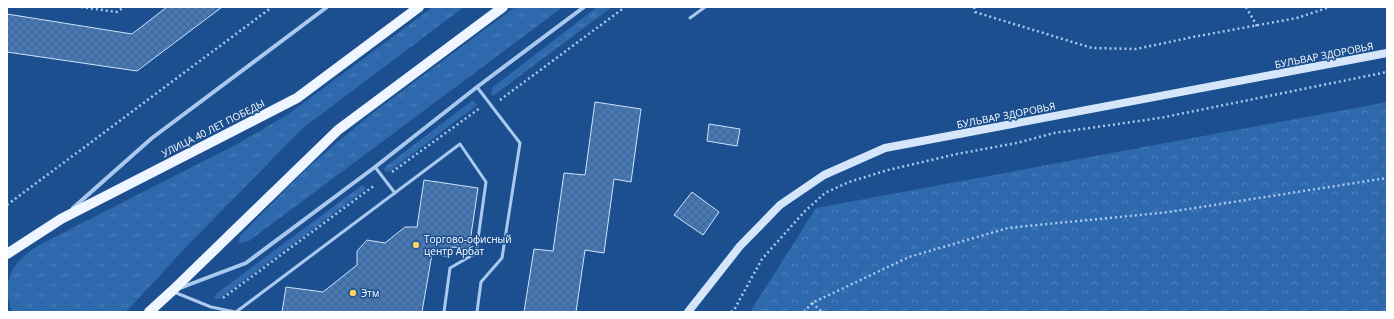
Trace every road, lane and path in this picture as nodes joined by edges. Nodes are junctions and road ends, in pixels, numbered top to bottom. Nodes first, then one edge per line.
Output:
1 (81, 7) edge
2 (124, 7) edge
3 (272, 7) edge
4 (326, 7) edge
5 (419, 7) edge
6 (503, 7) edge
7 (584, 7) edge
8 (625, 7) edge
9 (705, 7) edge
10 (974, 7) edge
11 (1246, 7) edge
12 (1330, 7) edge
13 (690, 18) dead end
14 (1257, 26) junction
15 (1387, 53) edge
16 (1387, 72) edge
17 (477, 87) junction
18 (488, 102) junction
19 (492, 106) junction
20 (375, 167) junction
21 (384, 178) junction
22 (1387, 178) edge
23 (395, 193) junction
24 (7, 205) edge
25 (61, 219) junction
26 (7, 254) edge
27 (172, 291) junction
28 (812, 303) junction
29 (211, 307) junction
30 (149, 312) edge
31 (235, 312) edge
32 (444, 312) edge
33 (477, 312) edge
34 (688, 312) edge
35 (731, 312) edge
36 (804, 312) edge
37 (822, 312) edge

1 - 2 path
3 - 24 path
4 - 25 street
5 - 25 main road, УЛИЦА 40 ЛЕТ ПОБЕДЫ
6 - 27 main road
7 - 17 street
8 - 19 path
9 - 13 lane
10 - 14 path
11 - 14 path
12 - 14 path
15 - 34 street, БУЛЬВАР ЗДОРОВЬЯ
16 - 35 path
17 - 18 lane
17 - 20 street
18 - 19 lane
18 - 21 path
19 - 33 lane
20 - 21 lane
20 - 27 street
21 - 23 lane
21 - 29 path
22 - 28 path
23 - 31 lane
23 - 32 lane
25 - 26 main road, УЛИЦА 40 ЛЕТ ПОБЕДЫ
27 - 29 lane
27 - 30 main road
28 - 36 path
28 - 37 path
29 - 31 lane

